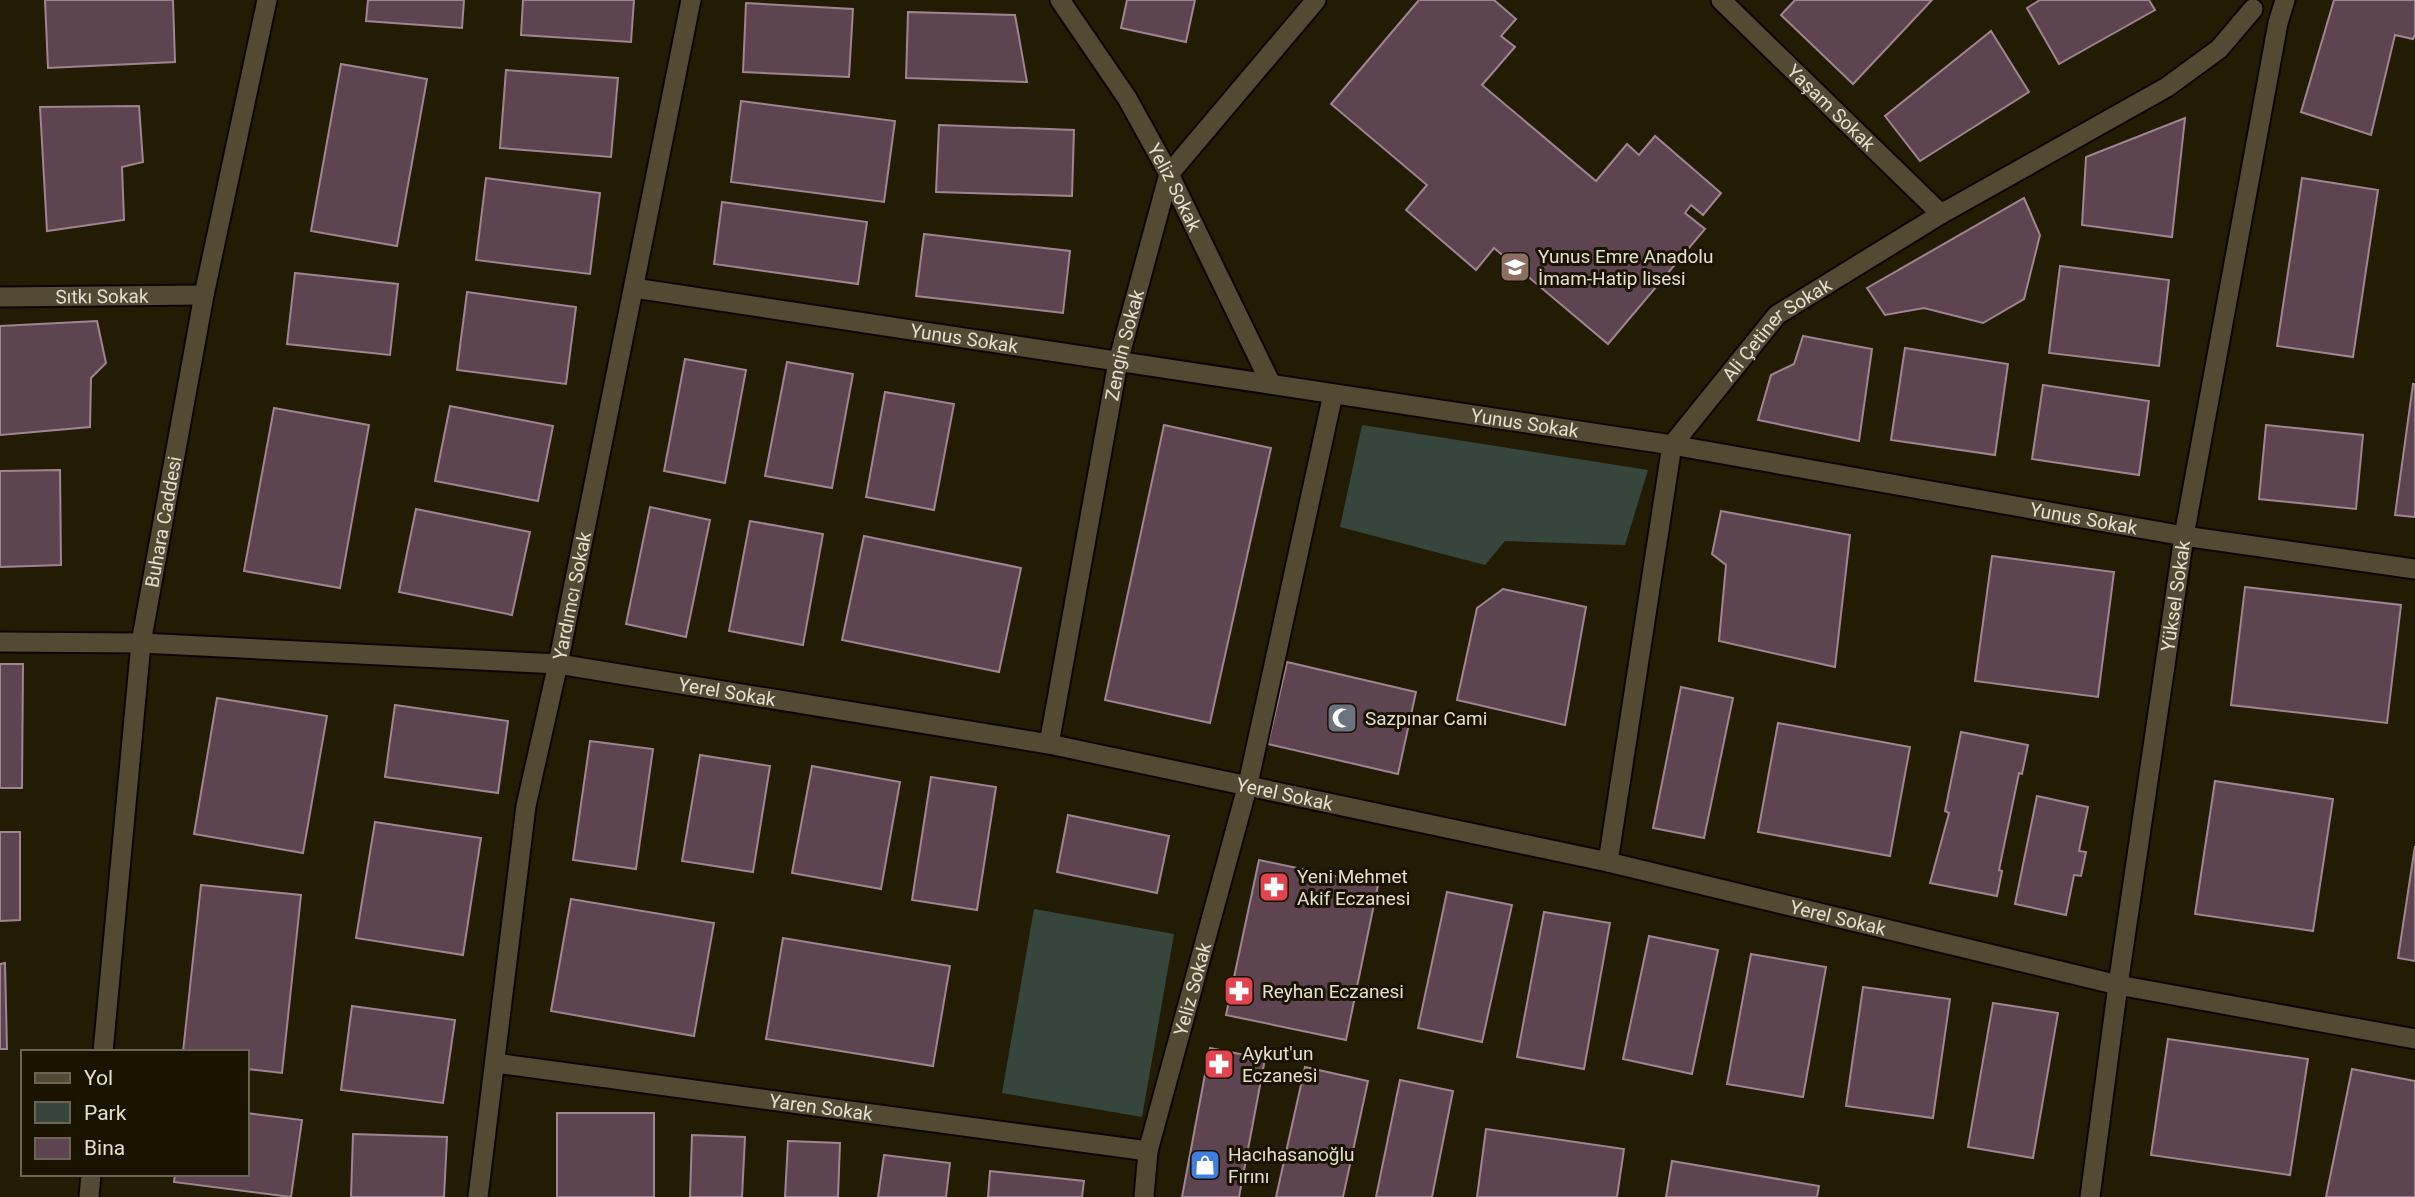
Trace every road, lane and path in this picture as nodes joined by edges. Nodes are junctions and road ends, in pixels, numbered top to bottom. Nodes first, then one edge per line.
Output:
1 (267, 0) edge
2 (691, 0) edge
3 (1060, 0) edge
4 (1316, 0) edge
5 (1721, 0) edge
6 (2285, 0) edge
7 (2248, 4) edge
8 (2278, 23) junction
9 (1169, 174) junction
10 (1941, 214) junction
11 (634, 288) junction
12 (204, 295) junction
13 (0, 297) edge
14 (1118, 362) junction
15 (1271, 384) junction
16 (1333, 394) junction
17 (1672, 445) junction
18 (2184, 536) junction
19 (2415, 569) edge
20 (0, 642) edge
21 (141, 643) junction
22 (558, 664) junction
23 (1049, 744) junction
24 (1248, 784) junction
25 (1608, 862) junction
26 (2118, 985) junction
27 (2415, 1039) edge
28 (103, 1050) edge
29 (495, 1063) junction
30 (1148, 1151) junction
31 (92, 1176) edge
32 (89, 1197) edge
33 (478, 1197) edge
34 (1144, 1197) edge
35 (2090, 1197) edge

1 - 12 street, Buhara Caddesi
2 - 11 street, Yardımcı Sokak
3 - 9 street, Yeliz Sokak
4 - 9 street, Zengin Sokak
5 - 10 street, Yaşam Sokak
6 - 8 street, Yüksel Sokak
7 - 8 street
7 - 10 street, Ali Çetiner Sokak
8 - 18 street, Yüksel Sokak
9 - 14 street, Zengin Sokak
9 - 15 street, Yeliz Sokak
10 - 17 street, Ali Çetiner Sokak
11 - 14 street, Yunus Sokak
11 - 22 street, Yardımcı Sokak
12 - 13 street, Sıtkı Sokak
12 - 21 street, Buhara Caddesi
14 - 15 street, Yunus Sokak
14 - 23 street, Zengin Sokak
15 - 16 street, Yunus Sokak
16 - 17 street, Yunus Sokak
16 - 24 street, Yeliz Sokak
17 - 18 street, Yunus Sokak
17 - 25 street
18 - 19 street, Yunus Sokak
18 - 26 street, Yüksel Sokak
20 - 21 street, Yerel Sokak
21 - 22 street, Yerel Sokak
21 - 28 street, Buhara Caddesi
22 - 23 street, Yerel Sokak
22 - 29 street, Yardımcı Sokak
23 - 24 street, Yerel Sokak
24 - 25 street, Yerel Sokak
24 - 30 street, Yeliz Sokak
25 - 26 street, Yerel Sokak
26 - 27 street, Yerel Sokak
26 - 35 street, Yüksel Sokak
29 - 30 street, Yaren Sokak
29 - 33 street, Yardımcı Sokak
30 - 34 street, Yeliz Sokak
31 - 32 street

